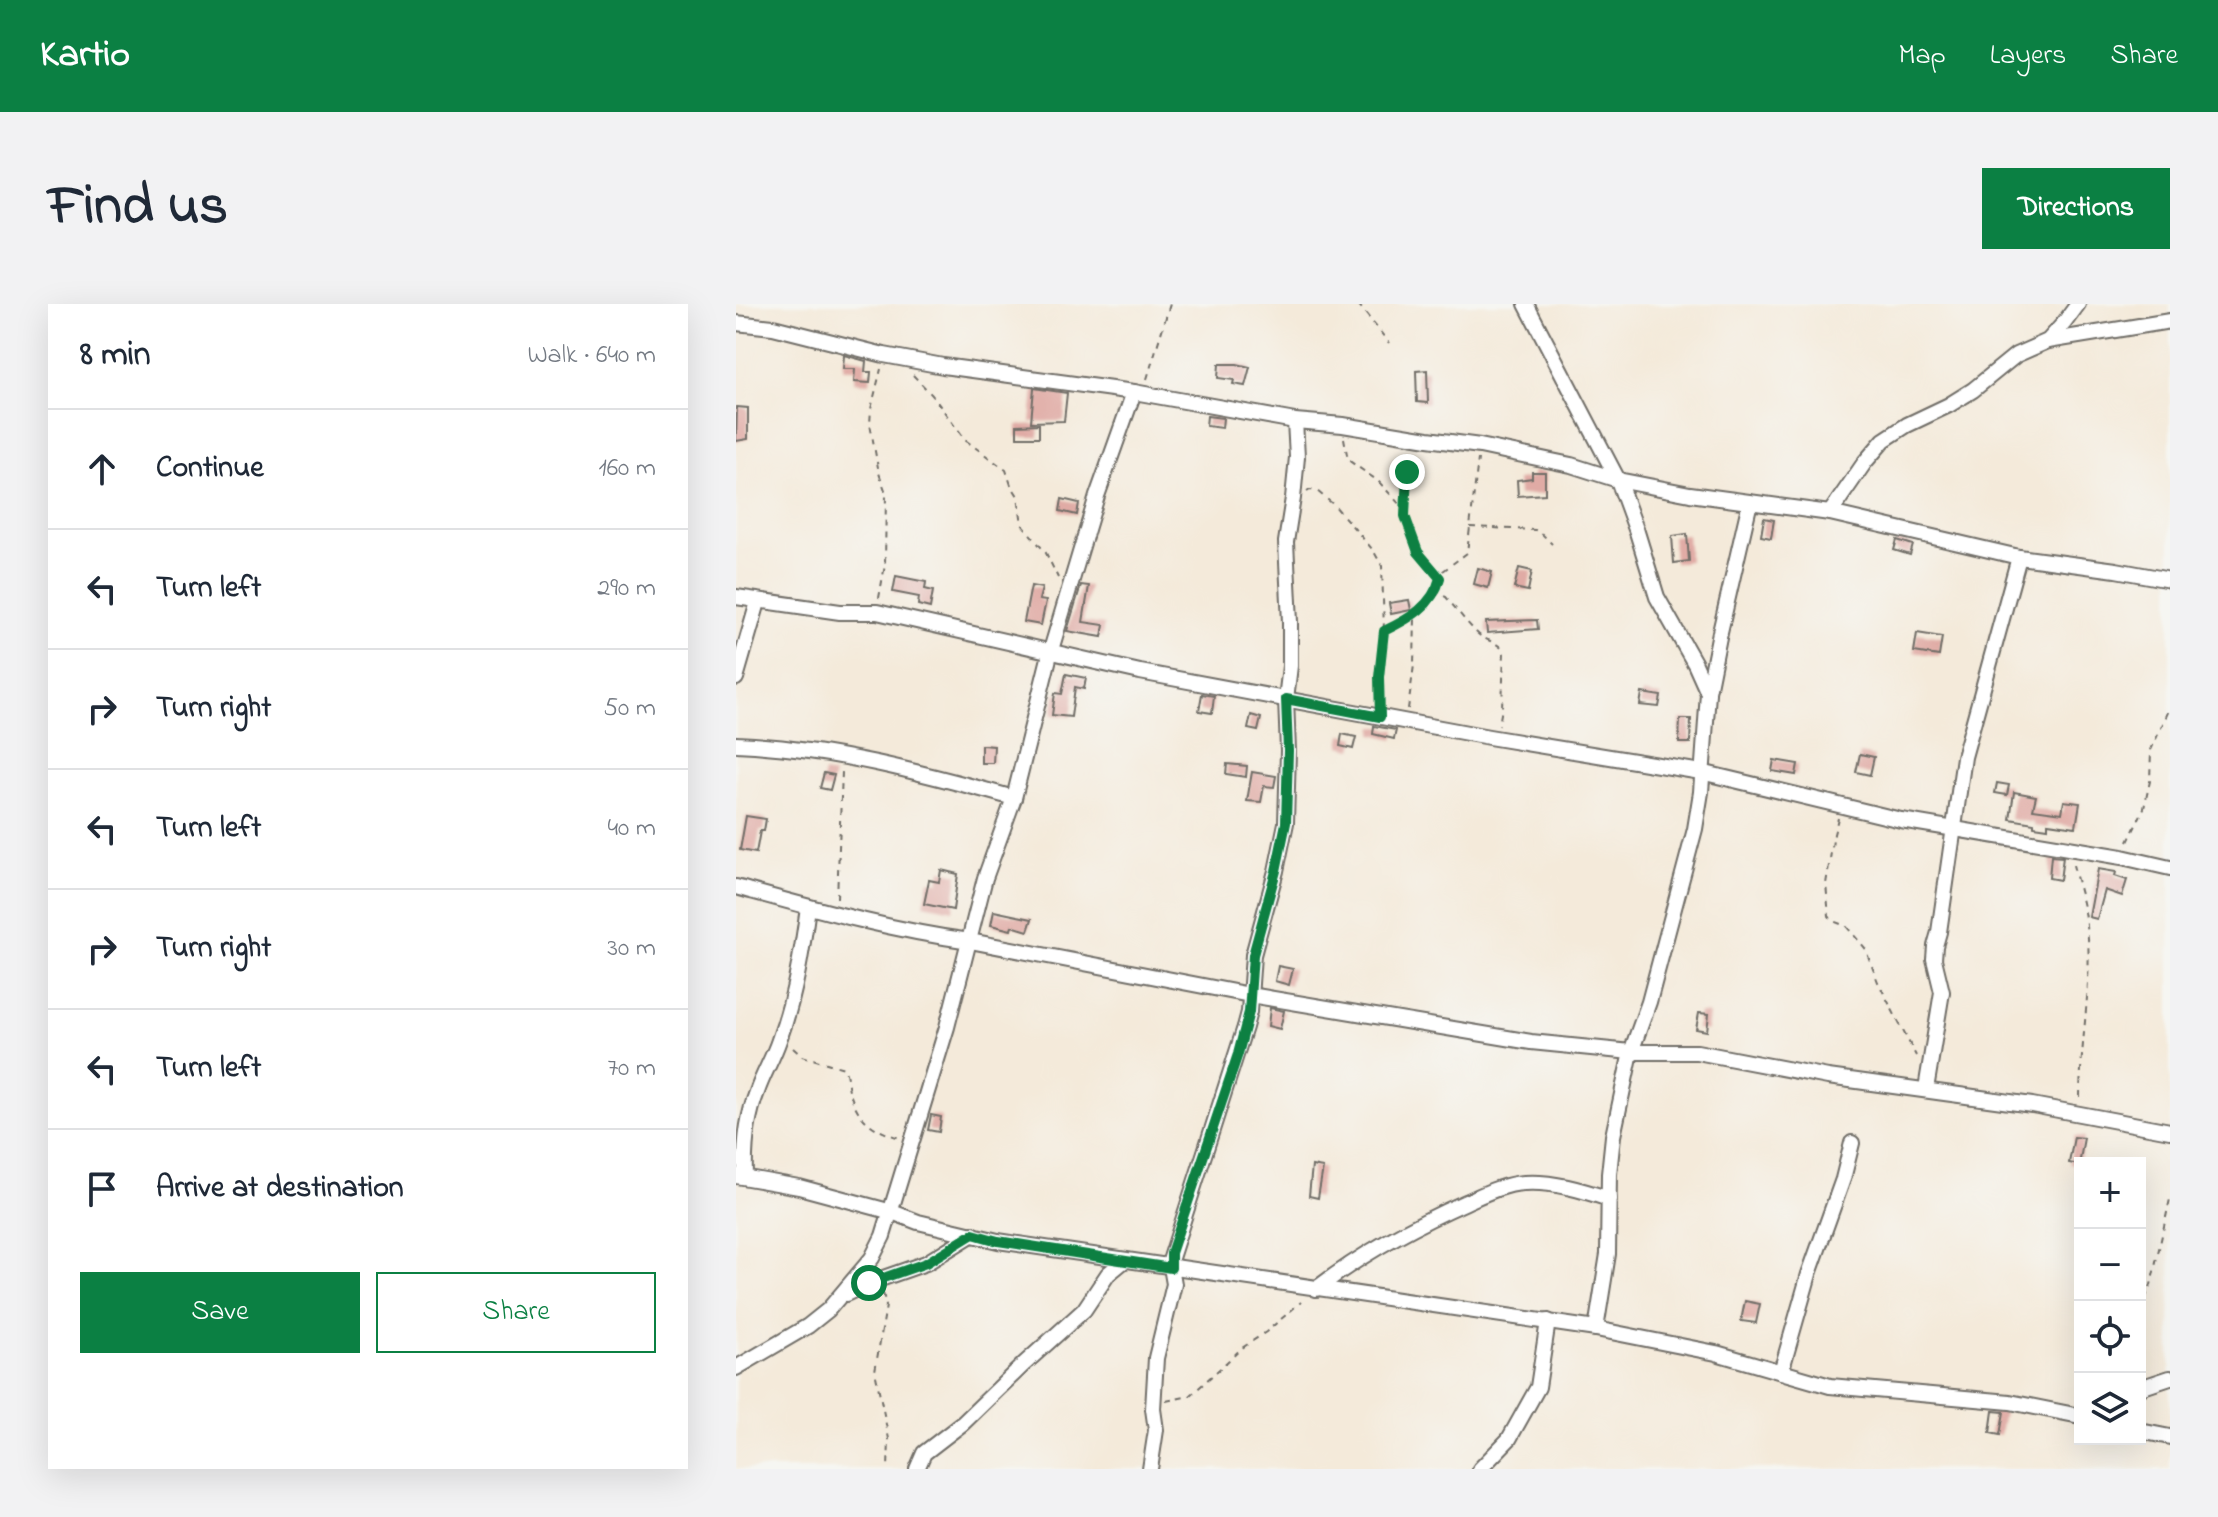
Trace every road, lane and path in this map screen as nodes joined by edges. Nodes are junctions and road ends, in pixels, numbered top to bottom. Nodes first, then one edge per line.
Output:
1 (1170, 304) edge
2 (1358, 304) edge
3 (1526, 304) edge
4 (2078, 304) edge
5 (2170, 321) edge
6 (736, 323) edge
7 (2048, 341) junction
8 (1389, 343) dead end
9 (884, 355) junction
10 (908, 372) dead end
11 (1139, 393) junction
12 (1295, 421) junction
13 (1343, 425) junction
14 (1411, 436) junction
15 (1480, 446) junction
16 (1618, 480) junction
17 (1292, 502) junction
18 (1750, 502) junction
19 (1404, 509) junction
20 (1830, 513) junction
21 (1469, 527) junction
22 (1552, 544) dead end
23 (2019, 557) junction
24 (1440, 578) junction
25 (2170, 580) edge
26 (1436, 595) junction
27 (736, 597) edge
28 (758, 602) junction
29 (1065, 602) junction
30 (877, 612) junction
31 (1415, 614) junction
32 (1384, 631) junction
33 (1051, 650) junction
34 (736, 678) edge
35 (1708, 693) junction
36 (1286, 699) junction
37 (2170, 708) edge
38 (1380, 717) junction
39 (1406, 722) junction
40 (1497, 738) junction
41 (736, 744) edge
42 (842, 757) junction
43 (1701, 772) junction
44 (1014, 798) junction
45 (1842, 806) junction
46 (1954, 828) junction
47 (2069, 848) junction
48 (2122, 857) junction
49 (2170, 868) edge
50 (736, 887) edge
51 (808, 907) junction
52 (836, 915) junction
53 (970, 941) junction
54 (1250, 995) junction
55 (783, 1030) junction
56 (1631, 1052) junction
57 (1929, 1073) junction
58 (1926, 1089) junction
59 (2079, 1114) junction
60 (2170, 1131) edge
61 (913, 1141) junction
62 (1852, 1143) dead end
63 (741, 1177) edge
64 (1609, 1199) junction
65 (2170, 1199) edge
66 (892, 1212) junction
67 (973, 1234) junction
68 (1125, 1260) junction
69 (1171, 1268) junction
70 (869, 1283) junction
71 (1316, 1289) junction
72 (839, 1298) junction
73 (2144, 1301) edge
74 (1548, 1321) junction
75 (1596, 1329) junction
76 (736, 1368) edge
77 (1781, 1372) junction
78 (2170, 1378) edge
79 (2146, 1386) edge
80 (1153, 1401) junction
81 (2074, 1415) edge
82 (2146, 1432) edge
83 (2170, 1437) edge
84 (888, 1469) edge
85 (917, 1469) edge
86 (1150, 1469) edge
87 (1480, 1469) edge

1 - 11 path
2 - 8 path
3 - 16 street
4 - 7 street
5 - 7 street
6 - 9 street
7 - 20 street
9 - 11 street
9 - 30 path
10 - 29 path
11 - 12 street
11 - 29 street
12 - 13 street
12 - 17 street
13 - 14 street
13 - 19 path
14 - 15 street
14 - 19 path
15 - 16 street
15 - 21 path
16 - 18 street
16 - 35 street
17 - 32 path
17 - 36 street
18 - 20 street
18 - 35 street
19 - 24 path
20 - 23 street
21 - 22 path
21 - 24 path
23 - 25 street
23 - 46 street
24 - 26 path
26 - 31 path
26 - 40 path
27 - 28 street
28 - 30 street
28 - 34 street
29 - 33 street
30 - 33 street
31 - 32 path
31 - 39 path
32 - 38 path
33 - 36 street
33 - 44 street
35 - 43 street
36 - 38 street
36 - 54 street
37 - 48 path
38 - 39 street
39 - 40 street
40 - 43 street
41 - 42 street
42 - 44 street
42 - 52 path
43 - 45 street
43 - 56 street
44 - 53 street
45 - 46 street
45 - 57 path
46 - 47 street
46 - 57 street
47 - 48 street
47 - 59 path
48 - 49 street
50 - 51 street
51 - 52 street
51 - 55 street
52 - 53 street
53 - 54 street
53 - 61 street
54 - 56 street
54 - 69 street
55 - 61 path
55 - 63 street
56 - 58 street
56 - 64 street
57 - 58 street
58 - 59 street
59 - 60 street
61 - 66 street
62 - 77 street
63 - 66 street
64 - 71 street
64 - 75 street
65 - 73 path
66 - 67 street
66 - 72 street
67 - 68 street
67 - 70 street
68 - 69 street
68 - 85 street
69 - 71 street
69 - 80 street
70 - 72 street
70 - 84 path
71 - 74 street
71 - 80 path
72 - 76 street
74 - 75 street
74 - 87 street
75 - 77 street
77 - 81 street
78 - 79 street
80 - 86 street
82 - 83 street

